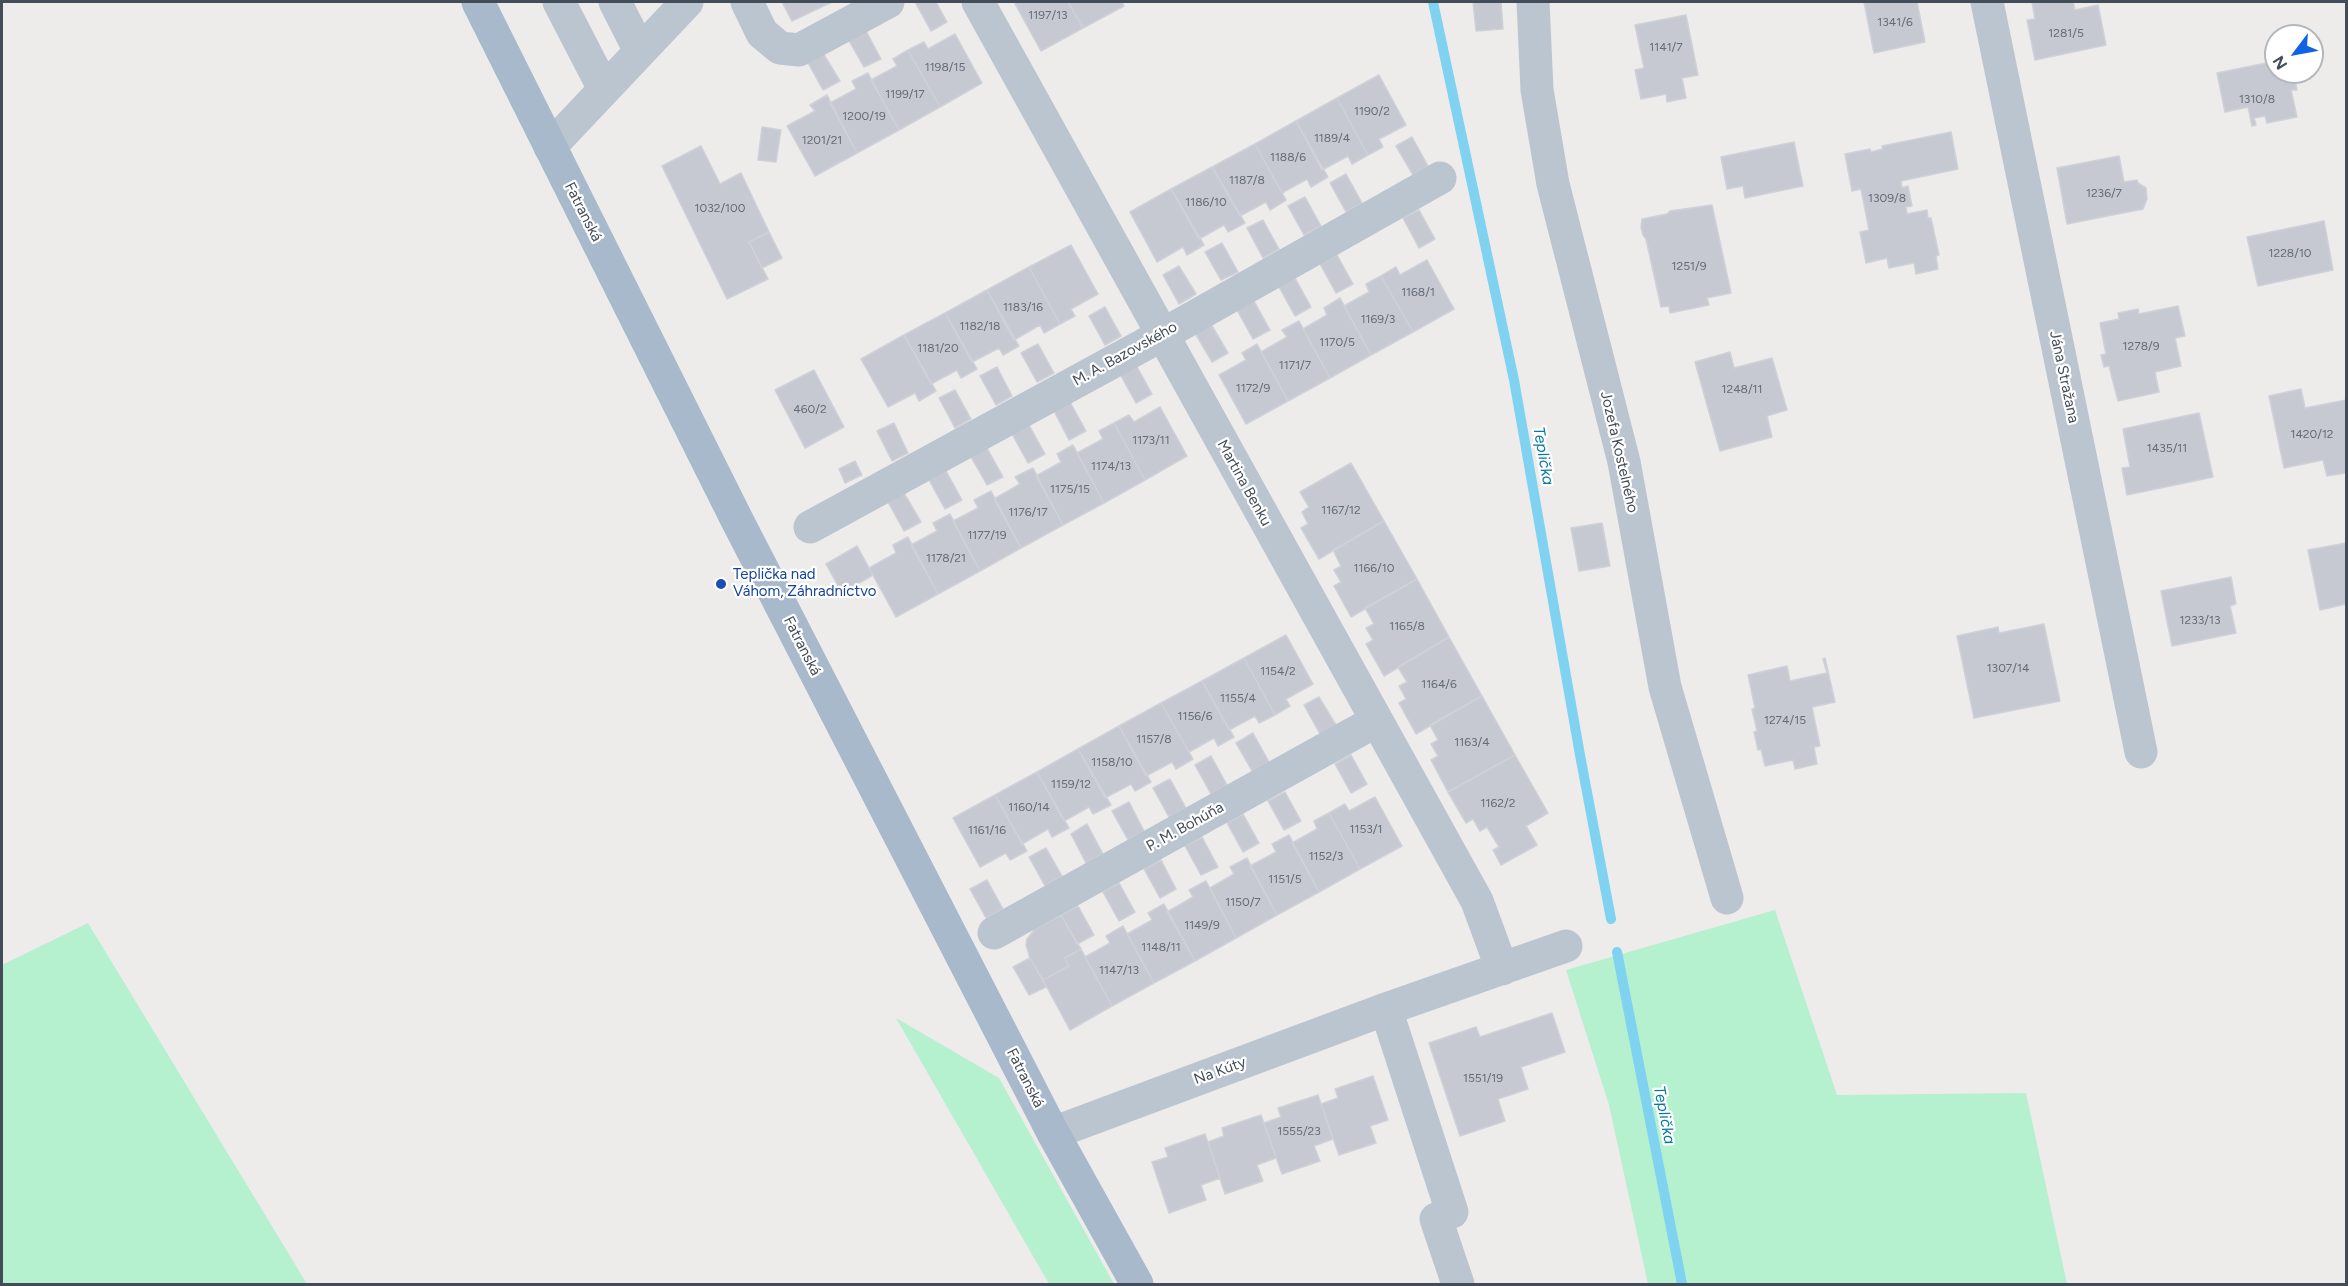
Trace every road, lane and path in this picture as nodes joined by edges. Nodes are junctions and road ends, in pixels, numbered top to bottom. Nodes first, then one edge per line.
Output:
1 (478, 2) edge
2 (559, 2) edge
3 (615, 2) edge
4 (747, 2) edge
5 (888, 2) edge
6 (978, 2) edge
7 (1533, 2) edge
8 (1987, 2) edge
9 (672, 8) edge
10 (640, 51) junction
11 (604, 89) junction
12 (550, 147) junction
13 (1440, 178) dead end
14 (1162, 335) junction
15 (810, 527) dead end
16 (1376, 721) junction
17 (2140, 752) dead end
18 (1727, 898) dead end
19 (994, 933) dead end
20 (1566, 946) dead end
21 (1502, 969) junction
22 (1386, 1009) junction
23 (1053, 1133) junction
24 (1137, 1284) edge
25 (1458, 1284) edge

1 - 12 main road, Fatranská
2 - 11 street
3 - 10 street
4 - 5 street
6 - 14 street, Martina Benku
7 - 18 street, Jozefa Kostelného
8 - 17 street, Jána Stražana
9 - 10 street
10 - 11 street
11 - 12 street
12 - 23 main road, Fatranská
13 - 14 street, M. A. Bazovského
14 - 15 street, M. A. Bazovského
14 - 16 street, Martina Benku
16 - 19 street, P. M. Bohúňa
16 - 21 street, Martina Benku
20 - 21 street, Na Kúty
21 - 22 street, Na Kúty
22 - 23 street, Na Kúty
22 - 25 street
23 - 24 main road, Fatranská

